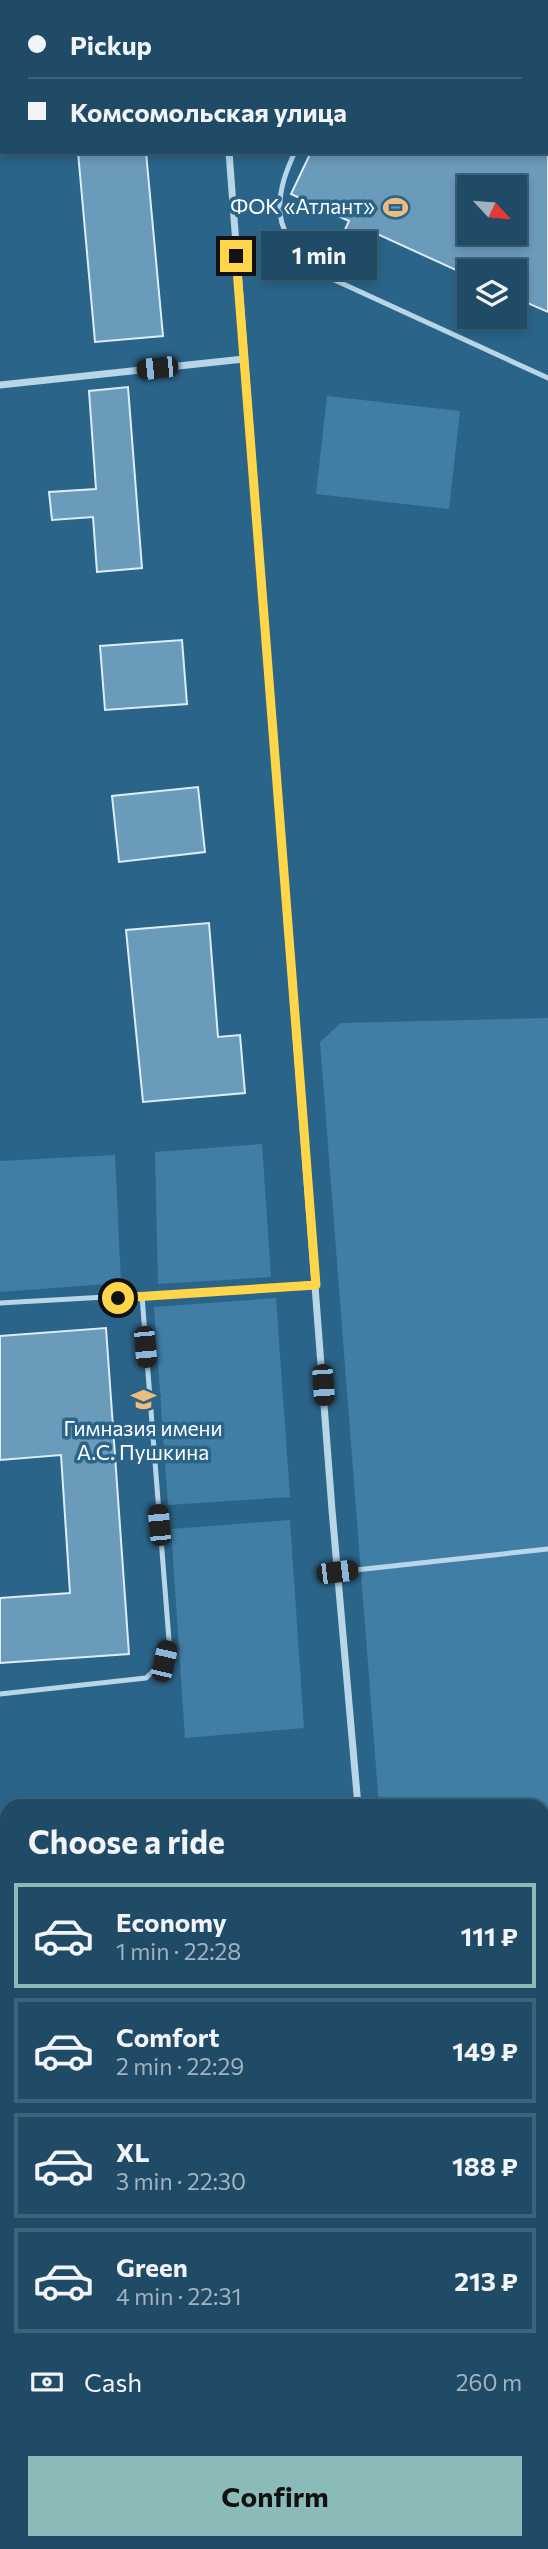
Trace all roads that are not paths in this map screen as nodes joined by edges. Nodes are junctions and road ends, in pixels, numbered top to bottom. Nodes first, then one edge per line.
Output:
1 (229, 154) edge
2 (294, 154) edge
3 (244, 359) junction
4 (548, 378) edge
5 (0, 385) edge
6 (316, 1285) junction
7 (142, 1297) junction
8 (0, 1303) edge
9 (548, 1549) edge
10 (337, 1572) junction
11 (0, 1695) edge
12 (357, 1799) edge

1 - 3 street
2 - 4 lane
3 - 5 street
3 - 6 street
6 - 7 lane
6 - 10 street
7 - 8 lane
7 - 11 lane
9 - 10 lane
10 - 12 street

